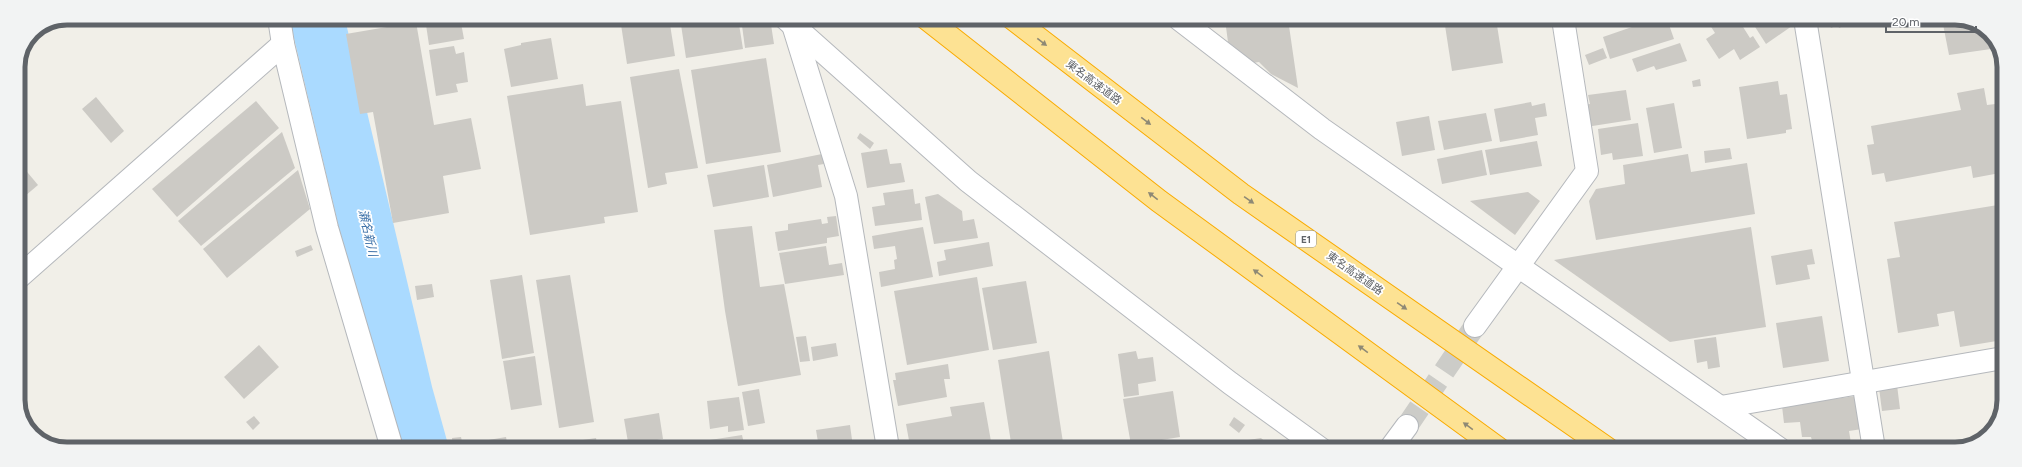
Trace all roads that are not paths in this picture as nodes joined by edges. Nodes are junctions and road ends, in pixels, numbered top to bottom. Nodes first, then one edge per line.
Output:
1 (280, 25) edge
2 (790, 25) edge
3 (793, 25) edge
4 (935, 25) edge
5 (1021, 25) edge
6 (1187, 25) edge
7 (1565, 25) edge
8 (1806, 25) edge
9 (283, 44) junction
10 (1519, 266) junction
11 (25, 272) edge
12 (1476, 326) tunnel mouth
13 (1997, 359) edge
14 (1864, 382) junction
15 (1721, 407) junction
16 (1407, 426) tunnel mouth
17 (390, 442) edge
18 (887, 442) edge
19 (1311, 442) edge
20 (1395, 442) edge
21 (1490, 442) edge
22 (1598, 442) edge
23 (1770, 442) edge
24 (1873, 442) edge

1 - 9 street
2 - 18 street
3 - 19 street
21 -> 4 highway
5 -> 22 highway, 東名高速道路 / E1
6 - 10 street
7 - 10 street
8 - 14 street
9 - 11 street
9 - 17 street
10 - 12 street
10 - 15 street
13 - 14 street
14 - 15 street
14 - 24 street
15 - 23 street
16 - 20 street

